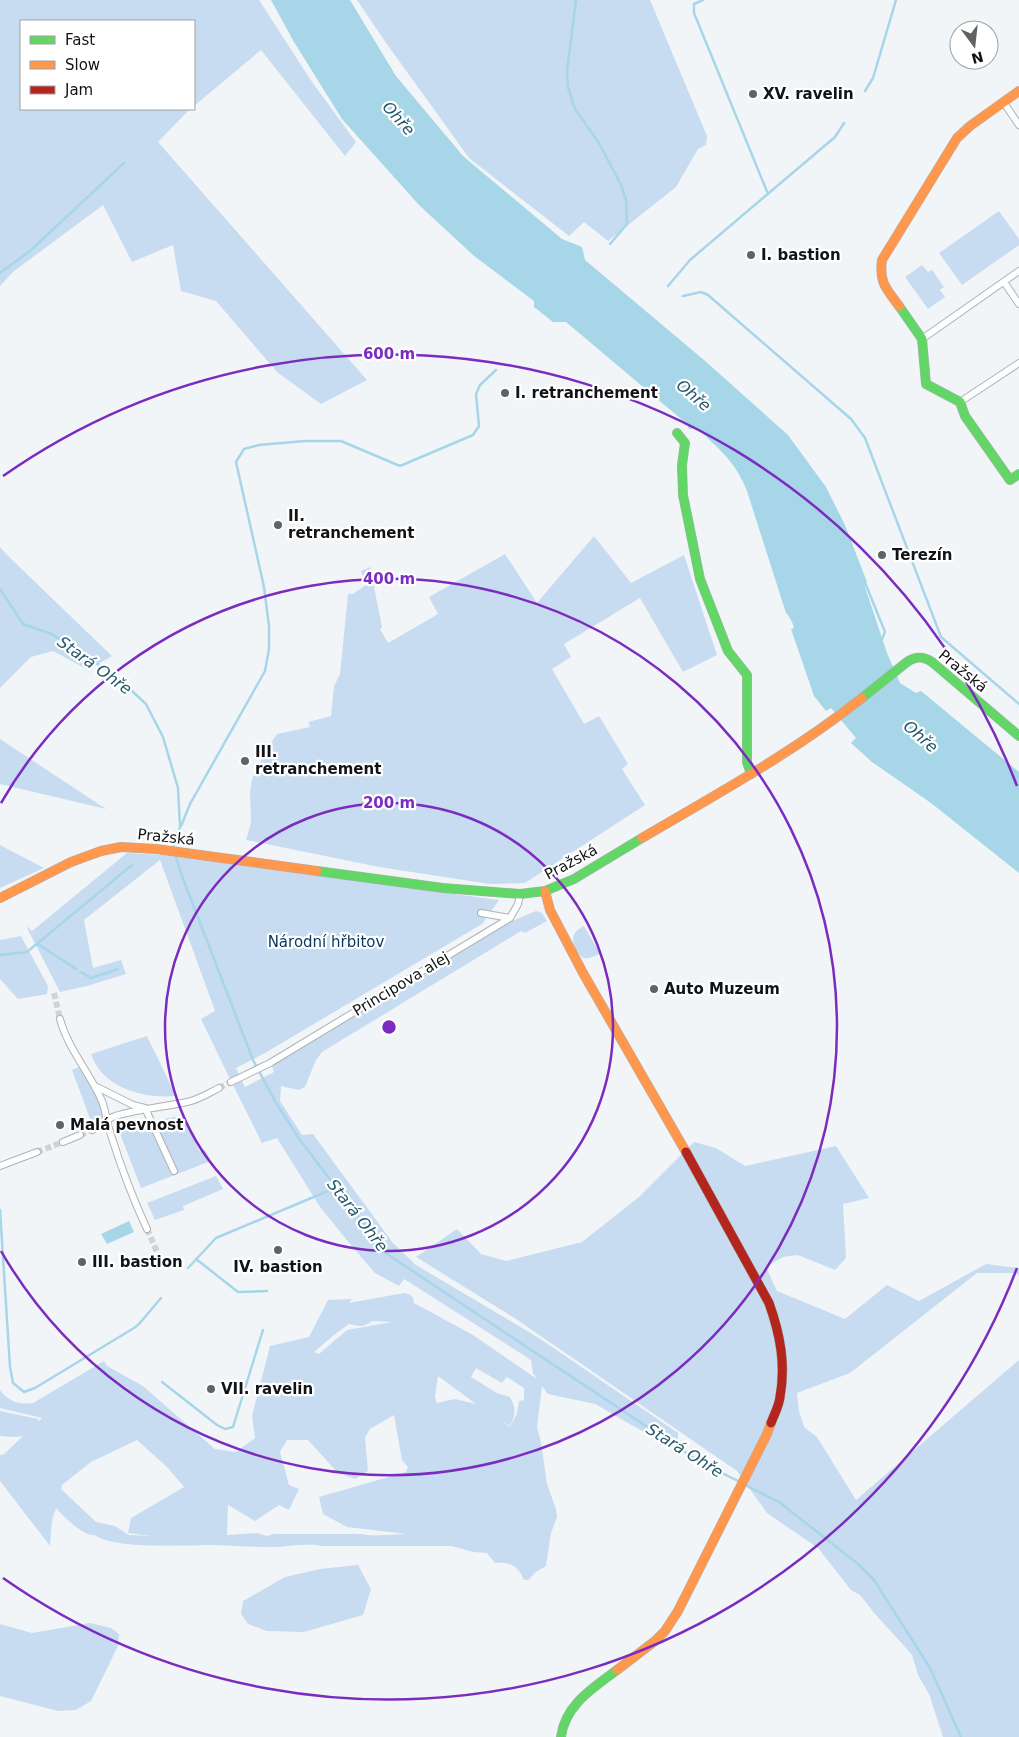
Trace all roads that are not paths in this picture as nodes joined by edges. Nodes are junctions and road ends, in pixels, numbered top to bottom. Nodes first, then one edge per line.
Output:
1 (1019, 91) edge
2 (1004, 103) junction
3 (1019, 125) edge
4 (1019, 270) edge
5 (1004, 282) junction
6 (1019, 304) edge
7 (922, 339) junction
8 (1019, 362) edge
9 (960, 402) junction
10 (677, 433) dead end
11 (1019, 474) edge
12 (1019, 736) edge
13 (751, 774) junction
14 (545, 891) junction
15 (520, 894) junction
16 (0, 898) edge
17 (481, 913) dead end
18 (510, 918) junction
19 (60, 1019) tunnel mouth
20 (232, 1082) tunnel mouth
21 (95, 1085) junction
22 (219, 1088) tunnel mouth
23 (145, 1108) junction
24 (107, 1119) junction
25 (92, 1130) tunnel mouth
26 (80, 1135) tunnel mouth
27 (63, 1142) tunnel mouth
28 (37, 1152) tunnel mouth
29 (0, 1166) edge
30 (174, 1171) dead end
31 (147, 1229) tunnel mouth
32 (561, 1737) edge

1 - 2 street
2 - 3 street
2 - 7 street
4 - 5 street
5 - 6 street
5 - 7 street
7 - 9 street
8 - 9 street
9 - 11 street
10 - 13 street
12 - 13 street, Pražská
13 - 14 street, Pražská
14 - 15 street, Pražská
14 - 32 street
15 - 16 street, Pražská
15 - 18 street
17 - 18 street
18 - 20 street, Principova alej
19 - 21 street
21 - 23 street
21 - 24 street
22 - 23 street
23 - 24 street
23 - 30 street
24 - 25 street
24 - 31 street
26 - 27 street
28 - 29 street

